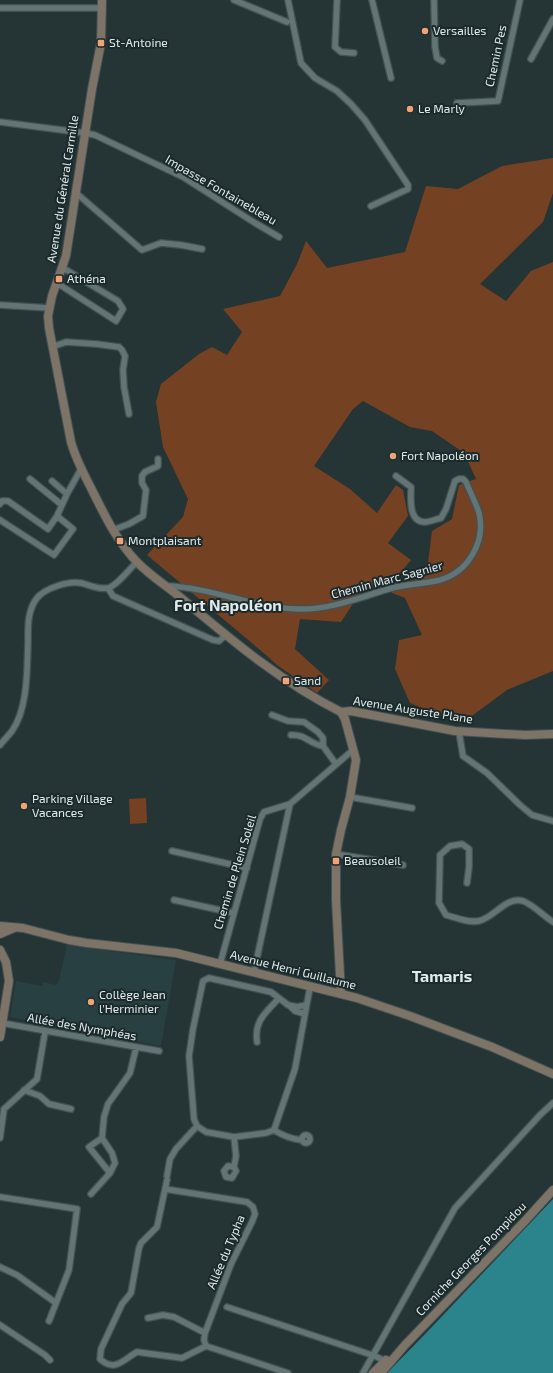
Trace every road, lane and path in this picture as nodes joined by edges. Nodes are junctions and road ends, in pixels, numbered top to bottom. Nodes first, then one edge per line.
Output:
1 (234, 0) edge
2 (288, 0) edge
3 (337, 0) edge
4 (372, 0) edge
5 (434, 0) edge
6 (520, 0) edge
7 (102, 4) edge
8 (0, 8) edge
9 (553, 19) edge
10 (287, 22) dead end
11 (354, 53) dead end
12 (531, 59) dead end
13 (442, 61) dead end
14 (391, 78) dead end
15 (457, 103) dead end
16 (0, 122) edge
17 (85, 132) junction
18 (75, 192) junction
19 (370, 206) dead end
20 (280, 237) dead end
21 (202, 249) dead end
22 (63, 268) junction
23 (57, 284) junction
24 (0, 305) edge
25 (50, 308) junction
26 (52, 347) junction
27 (129, 414) dead end
28 (158, 458) dead end
29 (81, 469) junction
30 (396, 476) dead end
31 (30, 479) dead end
32 (52, 481) dead end
33 (67, 494) junction
34 (0, 504) edge
35 (62, 504) junction
36 (57, 516) junction
37 (0, 520) edge
38 (113, 530) junction
39 (137, 562) junction
40 (166, 586) junction
41 (108, 588) junction
42 (226, 635) junction
43 (341, 712) junction
44 (272, 715) dead end
45 (459, 732) junction
46 (553, 734) edge
47 (291, 735) dead end
48 (0, 745) edge
49 (323, 746) junction
50 (354, 750) junction
51 (336, 764) junction
52 (350, 797) junction
53 (290, 804) junction
54 (412, 808) dead end
55 (553, 821) edge
56 (172, 851) dead end
57 (336, 854) junction
58 (404, 865) dead end
59 (246, 868) junction
60 (467, 883) dead end
61 (174, 900) dead end
62 (233, 913) junction
63 (553, 922) edge
64 (0, 926) edge
65 (16, 927) junction
66 (0, 934) edge
67 (0, 950) edge
68 (0, 962) edge
69 (220, 964) junction
70 (254, 972) junction
71 (310, 987) junction
72 (341, 994) junction
73 (279, 998) junction
74 (288, 1005) junction
75 (306, 1005) junction
76 (4, 1006) junction
77 (305, 1014) junction
78 (1, 1025) edge
79 (45, 1032) junction
80 (0, 1037) edge
81 (257, 1042) dead end
82 (136, 1048) junction
83 (159, 1051) dead end
84 (553, 1074) edge
85 (24, 1090) junction
86 (553, 1103) edge
87 (71, 1109) dead end
88 (197, 1126) junction
89 (274, 1130) junction
90 (234, 1137) junction
91 (0, 1138) edge
92 (102, 1138) junction
93 (302, 1140) dead end
94 (234, 1167) dead end
95 (110, 1173) junction
96 (165, 1189) junction
97 (553, 1190) edge
98 (92, 1194) dead end
99 (0, 1197) edge
100 (0, 1267) edge
101 (56, 1303) junction
102 (227, 1307) dead end
103 (148, 1318) dead end
104 (49, 1321) dead end
105 (0, 1325) edge
106 (205, 1333) junction
107 (405, 1345) junction
108 (206, 1346) junction
109 (372, 1355) junction
110 (50, 1360) dead end
111 (385, 1361) junction
112 (288, 1373) edge
113 (363, 1373) edge
114 (373, 1373) edge
115 (381, 1373) edge

1 - 10 street
2 - 19 street
3 - 11 street
4 - 14 street
5 - 13 street
6 - 15 street, Chemin Pes
7 - 8 street
7 - 17 street, Avenue du Général Carmille
9 - 12 street
16 - 17 street, Impasse Fontainebleau
17 - 18 street, Avenue du Général Carmille
17 - 20 street, Impasse Fontainebleau
18 - 21 street
18 - 22 street, Avenue du Général Carmille
22 - 23 street, Avenue du Général Carmille
22 - 23 street
23 - 25 street, Avenue du Général Carmille
24 - 25 street
25 - 26 street, Avenue du Général Carmille
26 - 27 street
26 - 29 street, Avenue du Général Carmille
28 - 38 street
29 - 33 street
29 - 38 street, Avenue du Général Carmille
30 - 40 street, Chemin Marc Sagnier
31 - 35 street
32 - 33 street
33 - 35 street
34 - 36 street
35 - 36 street
36 - 37 street
38 - 39 street, Avenue du Général Carmille
39 - 40 street, Avenue du Général Carmille
39 - 41 street
40 - 42 street, Avenue du Général Carmille
41 - 42 street
41 - 48 street
42 - 43 street, Avenue du Général Carmille
43 - 45 street, Avenue Auguste Plane
43 - 50 street
44 - 49 street
45 - 46 street, Avenue Auguste Plane
45 - 55 street
47 - 49 street
49 - 51 street
50 - 51 street
50 - 52 street
51 - 53 street
52 - 54 street
52 - 57 street
53 - 59 street, Chemin de Plein Soleil
53 - 70 street
56 - 59 street
57 - 58 street
57 - 72 street
59 - 62 street, Chemin de Plein Soleil
60 - 63 street
61 - 62 street
62 - 69 street, Chemin de Plein Soleil
64 - 65 street, Avenue Henri Guillaume
65 - 66 street
65 - 69 street, Avenue Henri Guillaume
67 - 76 street
68 - 76 street
69 - 70 street, Avenue Henri Guillaume
70 - 71 street, Avenue Henri Guillaume
71 - 72 street, Avenue Henri Guillaume
71 - 75 street
72 - 84 street, Avenue Henri Guillaume
73 - 74 street
73 - 81 street
73 - 88 street
74 - 75 street
74 - 77 street
75 - 77 street
76 - 78 street
77 - 89 street
78 - 79 street, Allée des Nymphéas
78 - 80 street
79 - 82 street, Allée des Nymphéas
79 - 85 street
82 - 83 street, Allée des Nymphéas
82 - 92 street
85 - 87 street
85 - 91 street
86 - 109 street
88 - 90 street
88 - 96 street
89 - 90 street
89 - 93 street
90 - 94 street
92 - 95 street
92 - 95 street
95 - 98 street
96 - 106 street, Allée du Typha
96 - 108 street
97 - 107 street, Corniche Georges Pompidou
99 - 101 street
100 - 101 street
101 - 104 street
102 - 109 street
103 - 106 street
105 - 110 street
106 - 108 street, Allée du Typha
107 - 111 street, Corniche Georges Pompidou
107 - 115 street, Corniche Georges Pompidou
108 - 112 street
109 - 111 street
109 - 113 street
111 - 114 street, Corniche Georges Pompidou

